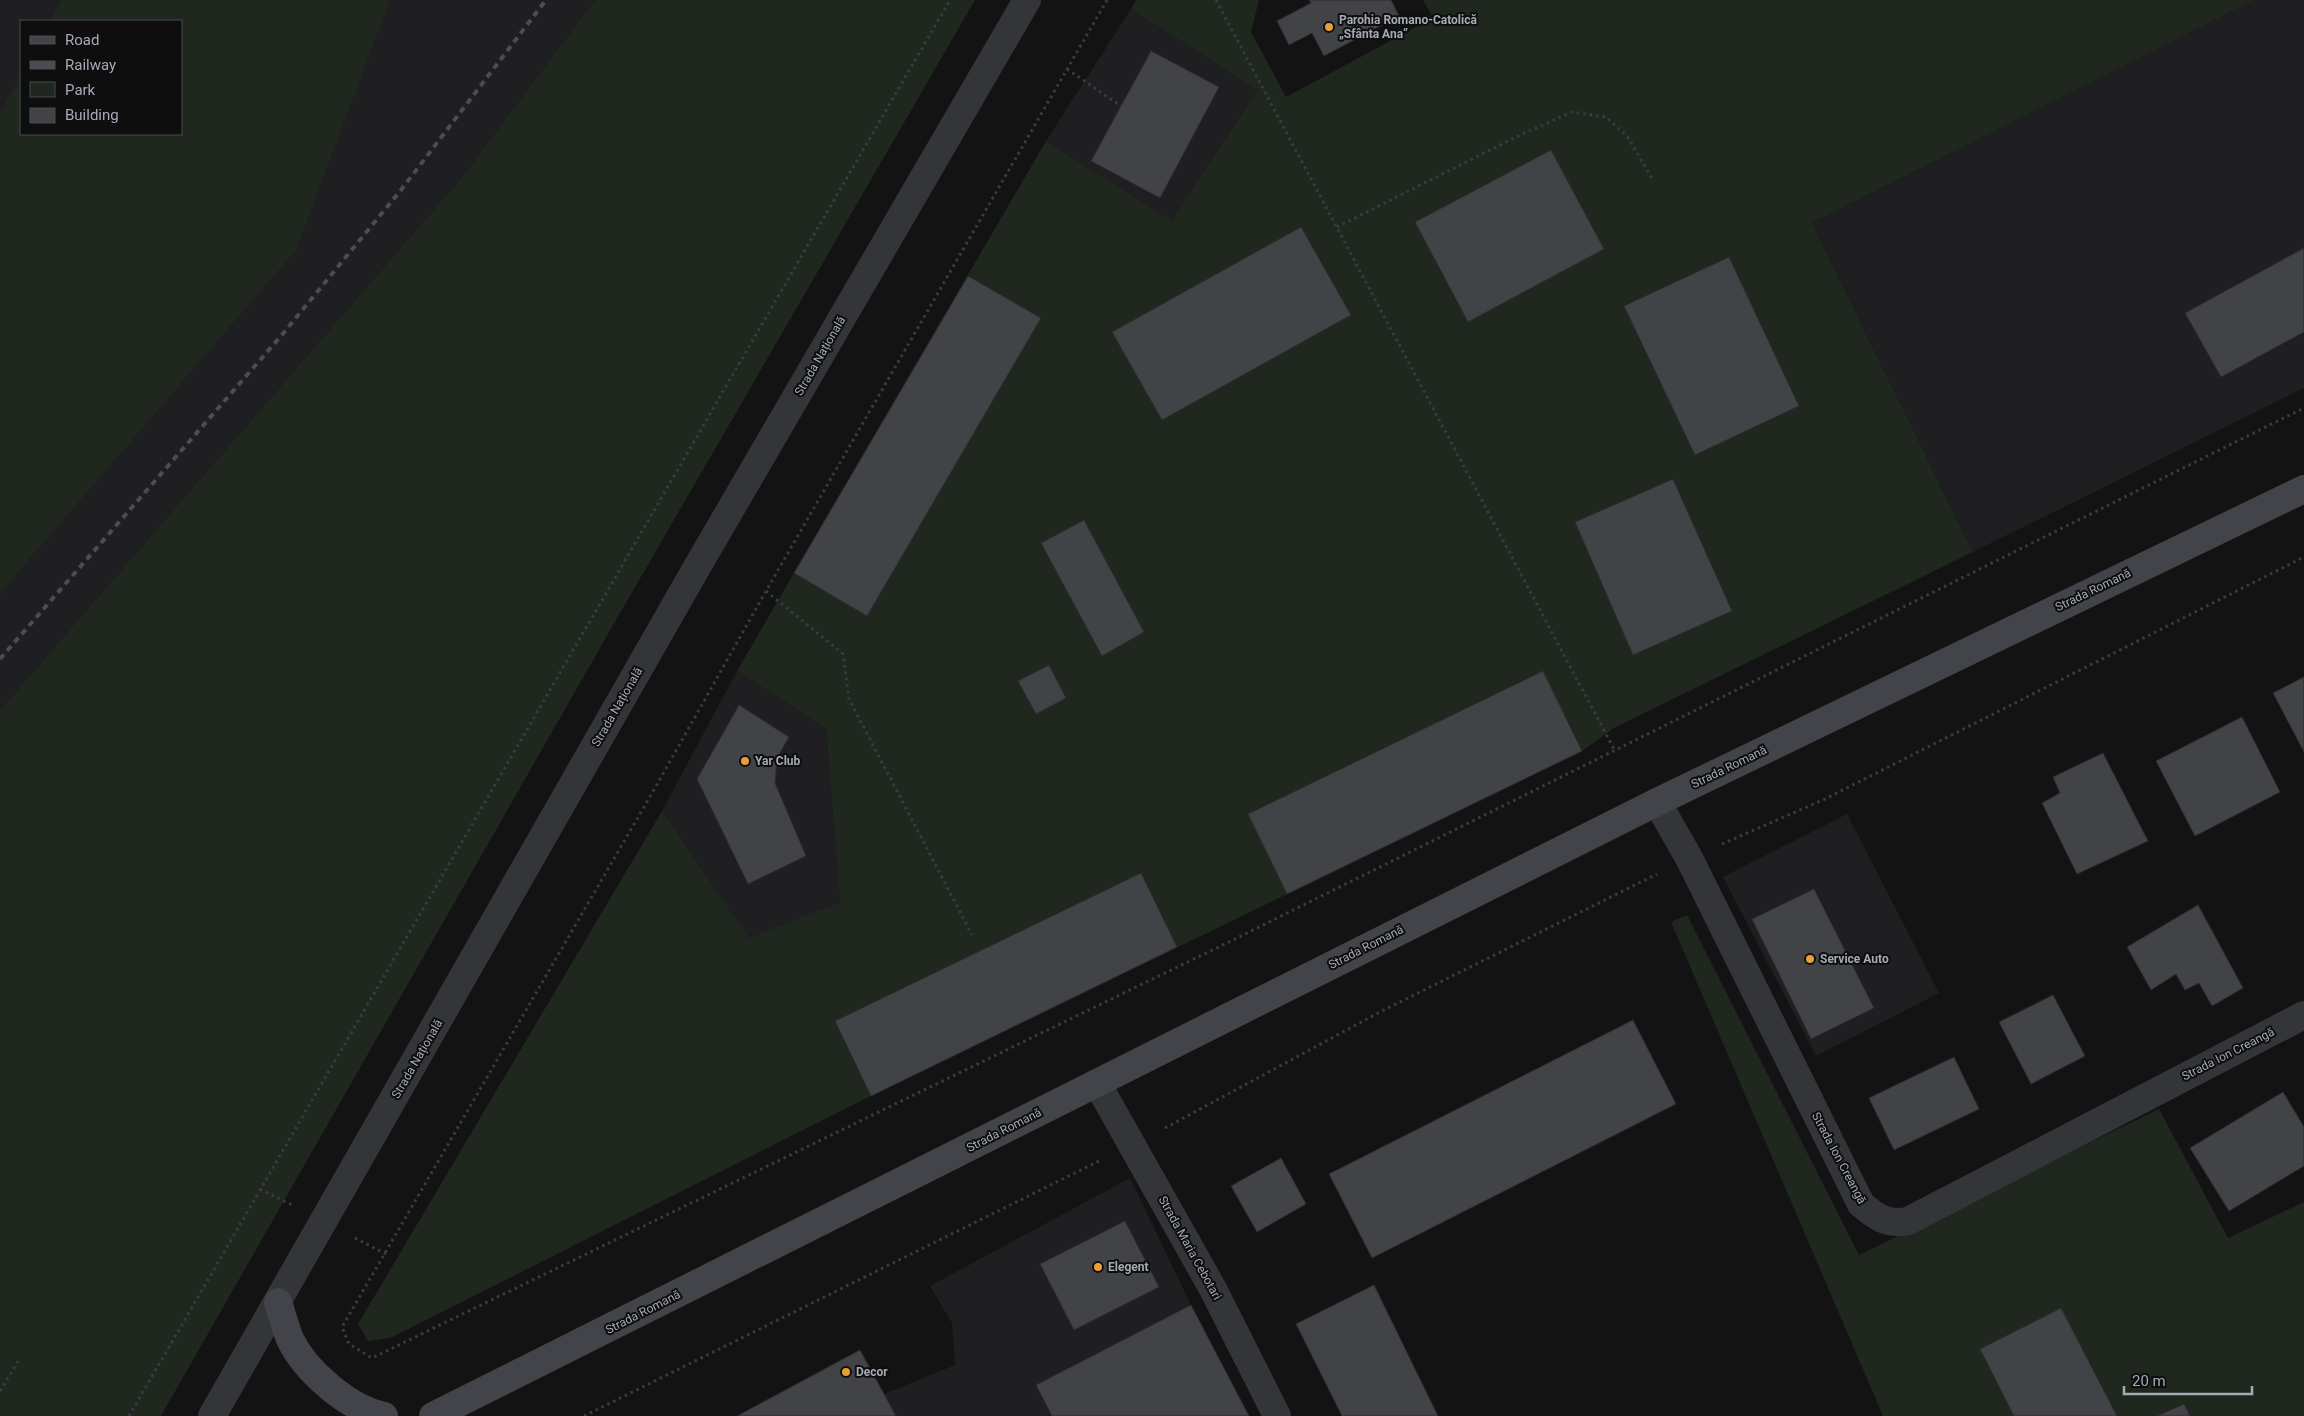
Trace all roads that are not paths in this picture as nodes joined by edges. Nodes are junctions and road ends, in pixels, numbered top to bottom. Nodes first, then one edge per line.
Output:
1 (1027, 0) edge
2 (2304, 489) edge
3 (1657, 802) junction
4 (2304, 1015) edge
5 (1097, 1083) junction
6 (278, 1302) junction
7 (212, 1416) edge
8 (384, 1416) edge
9 (433, 1416) edge
10 (1277, 1416) edge

1 - 6 street, Strada Națională
2 - 3 main road, Strada Romană
3 - 4 street, Strada Ion Creangă
3 - 5 main road, Strada Romană
5 - 9 main road, Strada Romană
5 - 10 street, Strada Maria Cebotari
6 - 7 street, Strada Națională
6 - 8 main road

